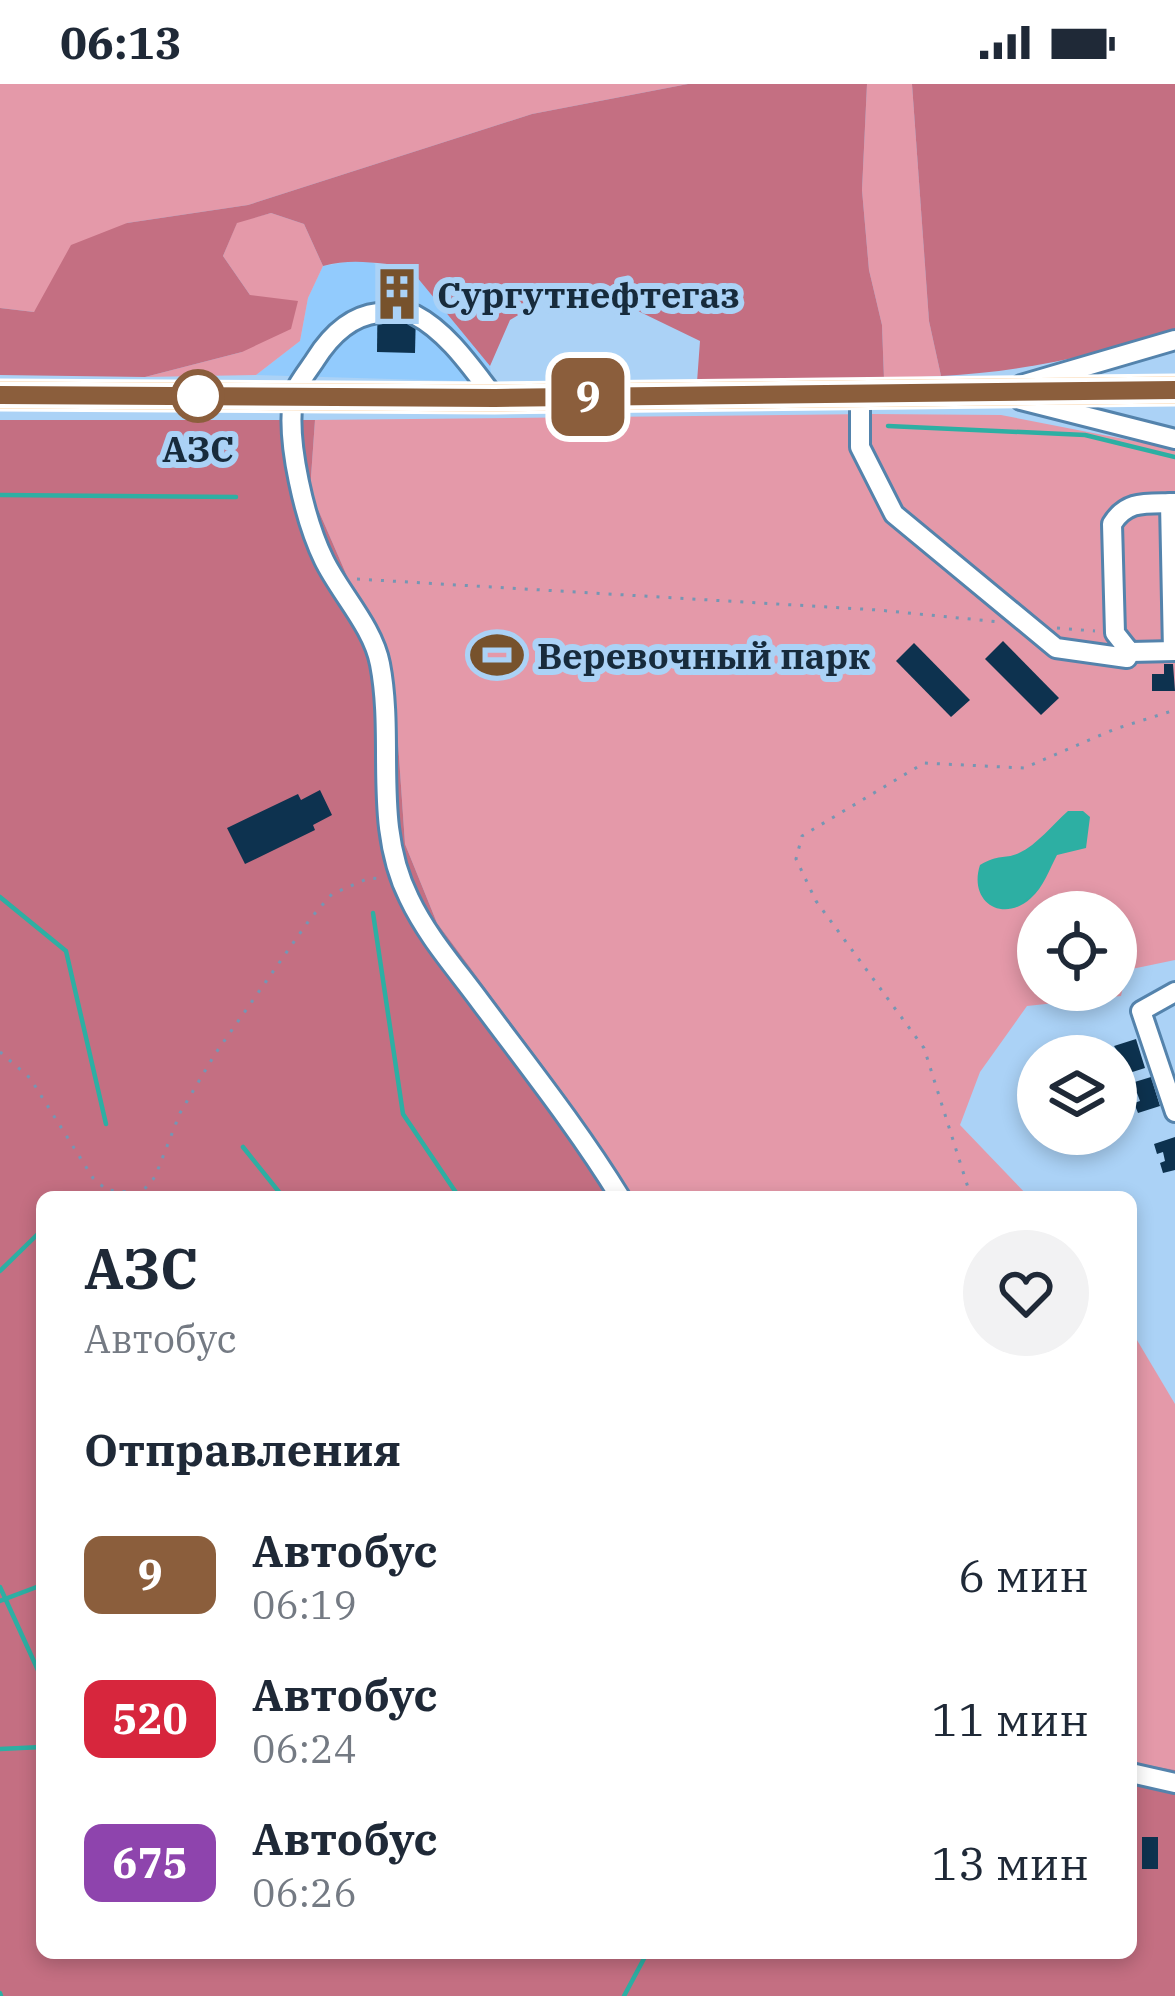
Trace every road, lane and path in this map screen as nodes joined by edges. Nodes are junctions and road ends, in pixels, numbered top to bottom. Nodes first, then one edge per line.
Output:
1 (378, 313) tunnel mouth
2 (416, 315) tunnel mouth
3 (1175, 340) edge
4 (1175, 390) edge
5 (993, 393) junction
6 (860, 394) junction
7 (0, 395) edge
8 (292, 396) junction
9 (495, 398) junction
10 (1175, 439) edge
11 (1173, 503) edge
12 (334, 577) junction
13 (997, 622) dead end
14 (1044, 626) dead end
15 (1115, 633) junction
16 (1174, 651) edge
17 (1130, 652) junction
18 (1175, 710) edge
19 (406, 894) junction
20 (1175, 992) edge
21 (0, 1052) edge
22 (1175, 1112) edge
23 (118, 1191) edge
24 (143, 1191) edge
25 (616, 1191) edge
26 (969, 1191) edge
27 (1137, 1774) edge
28 (1175, 1783) edge

1 - 8 street
2 - 9 street
3 - 5 street
4 - 5 highway
5 - 6 highway
5 - 10 street
6 - 9 highway
6 - 17 street
7 - 8 highway
8 - 9 highway
8 - 12 street
11 - 15 street
11 - 16 street
12 - 13 path
12 - 19 street
14 - 15 path
15 - 17 street
16 - 17 street
18 - 26 path
19 - 24 path
19 - 25 street
20 - 22 street
21 - 23 path
27 - 28 street

